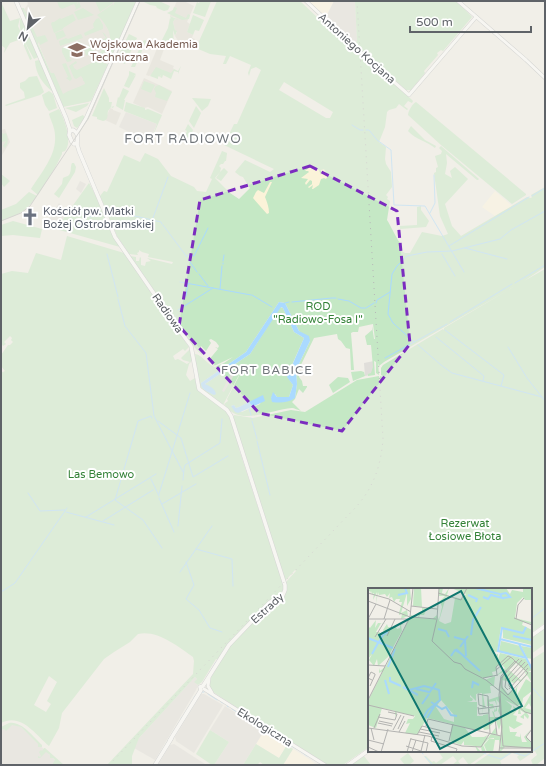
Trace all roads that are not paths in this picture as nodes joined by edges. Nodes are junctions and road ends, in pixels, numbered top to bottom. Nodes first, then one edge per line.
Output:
1 (16, 1) edge
2 (138, 1) edge
3 (306, 1) edge
4 (458, 1) edge
5 (476, 16) junction
6 (545, 78) edge
7 (73, 131) junction
8 (75, 143) junction
9 (249, 472) joint
10 (545, 626) edge
11 (532, 635) edge
12 (209, 677) junction
13 (203, 688) junction
14 (213, 695) junction
15 (368, 751) edge
16 (155, 765) edge
17 (325, 765) edge
18 (348, 765) edge

1 - 7 main road
2 - 7 street
3 - 5 street, Antoniego Kocjana
4 - 5 street
5 - 6 street
7 - 8 main road
7 - 8 main road
8 - 9 main road, Radiowa
9 - 12 main road, Estrady
10 - 11 main road
12 - 13 main road, Estrady
12 - 14 street
13 - 14 street, Ekologiczna
13 - 16 main road, Estrady
14 - 17 street, Ekologiczna
15 - 18 main road

